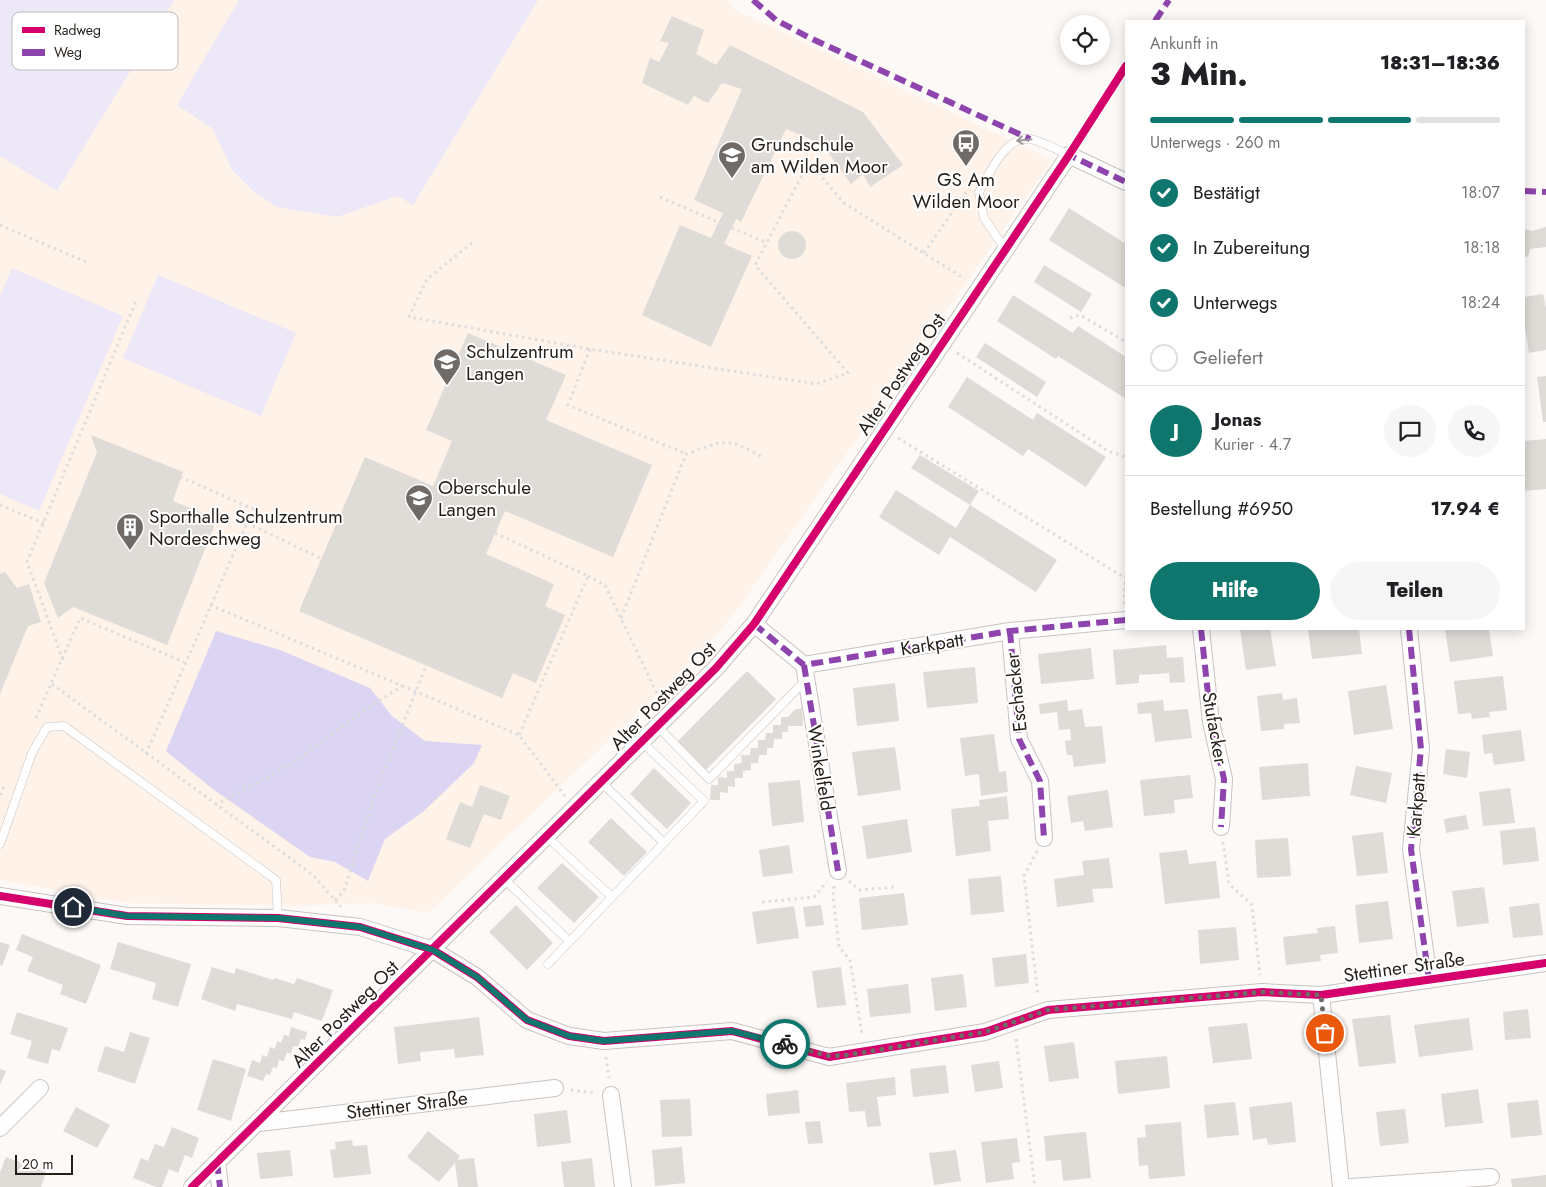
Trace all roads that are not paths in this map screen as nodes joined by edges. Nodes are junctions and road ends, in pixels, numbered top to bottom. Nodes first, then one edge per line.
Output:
1 (1069, 155) junction
2 (1125, 182) edge
3 (1004, 249) junction
4 (1124, 620) edge
5 (754, 624) junction
6 (1201, 630) edge
7 (1409, 630) edge
8 (1010, 631) junction
9 (805, 672) junction
10 (663, 721) junction
11 (642, 742) junction
12 (601, 782) junction
13 (1221, 827) road end
14 (547, 837) junction
15 (1044, 838) road end
16 (664, 843) junction
17 (0, 844) edge
18 (838, 871) road end
19 (504, 879) junction
20 (0, 896) edge
21 (612, 897) junction
22 (278, 918) junction
23 (569, 942) junction
24 (433, 950) junction
25 (1546, 962) edge
26 (548, 964) dead end
27 (1429, 980) junction
28 (1321, 995) junction
29 (40, 1088) dead end
30 (554, 1088) road end
31 (611, 1095) road end
32 (259, 1123) junction
33 (0, 1128) edge
34 (217, 1162) junction
35 (1491, 1177) dead end
36 (192, 1187) edge
37 (220, 1187) edge
38 (623, 1187) edge
39 (1341, 1187) edge
40 (1351, 1187) edge

1 - 2 street
1 - 3 street, Alter Postweg Ost
1 -> 3 lane
3 - 5 street, Alter Postweg Ost
4 - 8 street, Karkpatt
5 - 9 street
5 - 10 street, Alter Postweg Ost
6 - 13 street, Stufacker
7 - 27 street, Karkpatt
8 - 9 street, Karkpatt
8 - 15 street, Eschacker
9 - 10 lane
9 - 18 street, Winkelfeld
10 - 11 street, Alter Postweg Ost
11 - 12 street, Alter Postweg Ost
11 - 16 lane
12 - 14 street, Alter Postweg Ost
12 - 16 lane
14 - 19 street, Alter Postweg Ost
14 - 21 lane
16 - 21 lane
17 - 22 lane
19 - 23 lane
19 - 24 street, Alter Postweg Ost
20 - 22 street, Stettiner Straße
21 - 23 lane
22 - 24 street, Stettiner Straße
23 - 26 lane
24 - 28 street, Stettiner Straße
24 - 32 street, Alter Postweg Ost
25 - 27 street, Stettiner Straße
27 - 28 street, Stettiner Straße
28 - 39 street
29 - 33 street
30 - 32 street, Stettiner Straße
31 - 38 street
32 - 34 street, Alter Postweg Ost
34 - 36 street, Alter Postweg Ost
34 - 37 street
35 - 40 street

